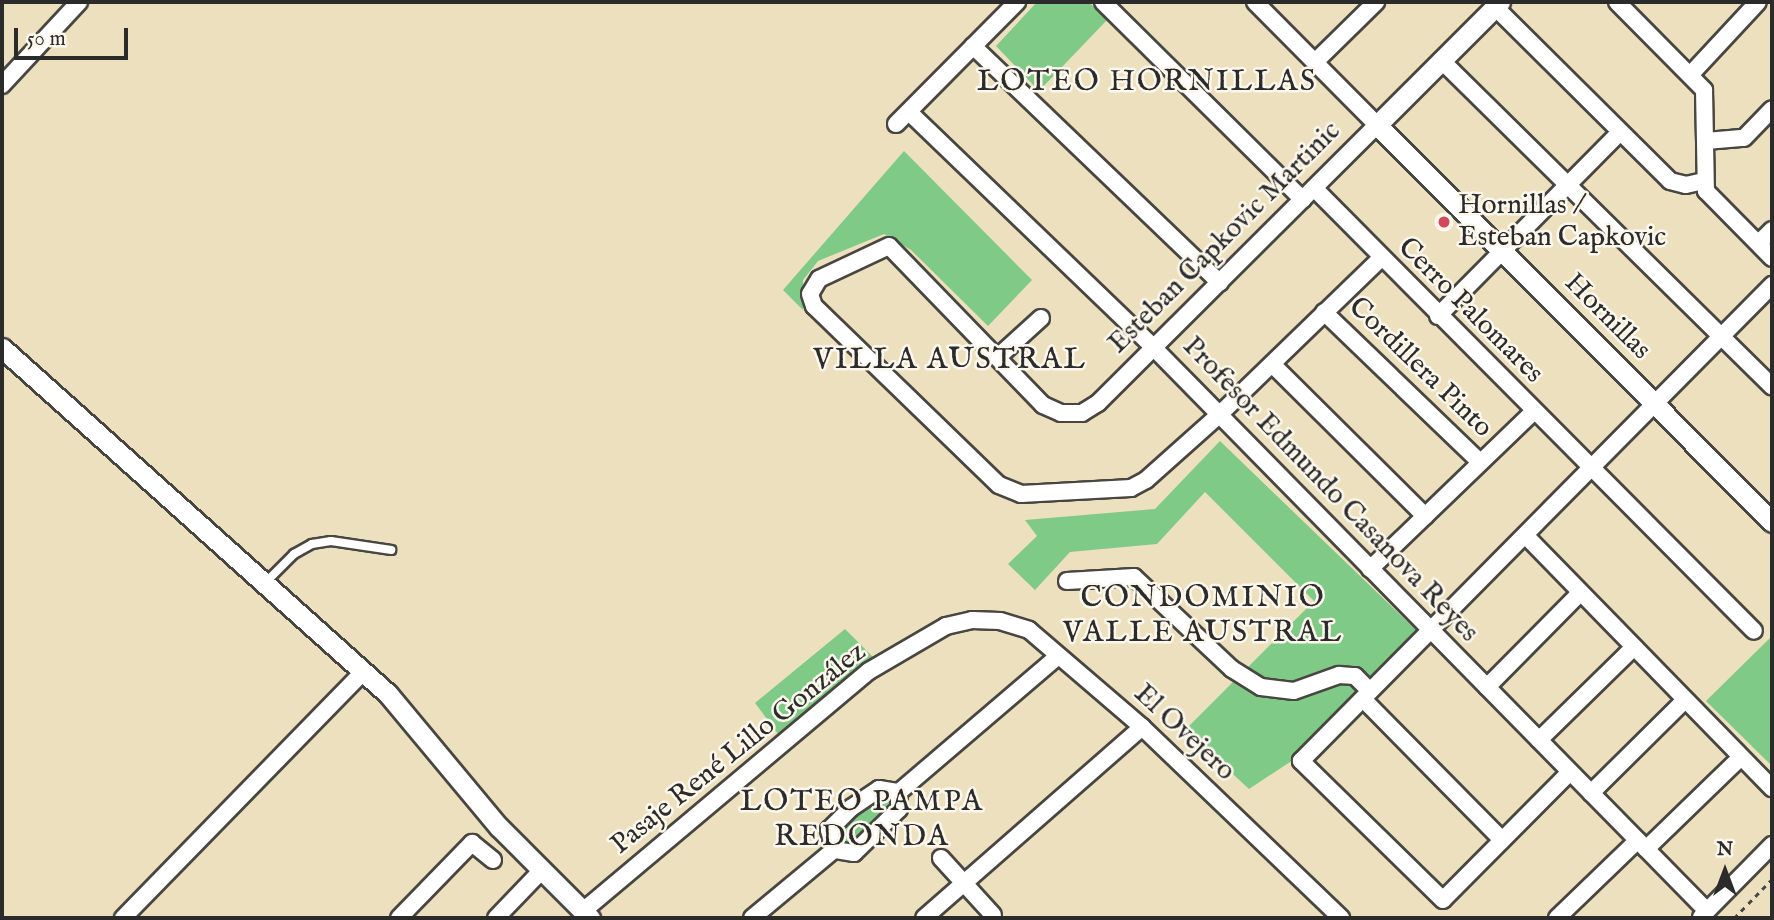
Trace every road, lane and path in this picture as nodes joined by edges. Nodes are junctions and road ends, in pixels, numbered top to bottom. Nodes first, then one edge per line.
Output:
1 (79, 2) edge
2 (1017, 2) edge
3 (1103, 2) edge
4 (1255, 2) edge
5 (1376, 2) edge
6 (1758, 2) edge
7 (1497, 4) edge
8 (1629, 6) edge
9 (973, 46) junction
10 (1441, 60) junction
11 (1314, 62) junction
12 (1691, 74) junction
13 (2, 85) edge
14 (1772, 109) edge
15 (909, 112) junction
16 (896, 124) dead end
17 (1377, 125) junction
18 (1619, 132) junction
19 (1706, 141) junction
20 (1704, 181) junction
21 (1566, 186) junction
22 (1308, 194) junction
23 (1772, 230) edge
24 (1759, 243) junction
25 (1501, 252) junction
26 (1381, 258) junction
27 (1772, 258) edge
28 (1220, 283) junction
29 (1772, 285) edge
30 (1324, 312) junction
31 (1438, 316) junction
32 (1041, 318) dead end
33 (1722, 336) junction
34 (2, 348) edge
35 (1154, 348) junction
36 (998, 358) junction
37 (1272, 364) junction
38 (1772, 386) edge
39 (1655, 404) junction
40 (1533, 412) junction
41 (1219, 415) junction
42 (1480, 462) junction
43 (1590, 469) junction
44 (1426, 516) junction
45 (1772, 522) edge
46 (1525, 535) junction
47 (391, 550) dead end
48 (1370, 569) junction
49 (1067, 581) dead end
50 (265, 583) junction
51 (1580, 593) junction
52 (972, 620) joint
53 (1430, 630) junction
54 (1755, 631) dead end
55 (1634, 647) junction
56 (1058, 656) junction
57 (363, 672) junction
58 (1487, 687) junction
59 (1367, 695) junction
60 (1685, 700) junction
61 (1142, 727) junction
62 (1539, 740) junction
63 (1741, 757) junction
64 (1570, 772) junction
65 (1772, 788) edge
66 (899, 792) junction
67 (1591, 793) junction
68 (1502, 840) junction
69 (1642, 844) junction
70 (1772, 845) edge
71 (834, 850) junction
72 (941, 858) dead end
73 (493, 860) dead end
74 (542, 870) junction
75 (1772, 879) edge
76 (963, 884) junction
77 (1703, 914) edge
78 (587, 915) edge
79 (993, 915) dead end
80 (123, 918) edge
81 (399, 918) edge
82 (496, 918) edge
83 (752, 918) edge
84 (924, 918) edge
85 (1341, 918) edge
86 (1557, 918) edge
87 (1734, 918) edge

1 - 13 street
2 - 9 street
3 - 22 street, Cerro Palomares
4 - 11 street, Hornillas
5 - 11 street
6 - 12 street
7 - 10 street, Esteban Capkovic Martinic
7 - 18 street
8 - 12 street
9 - 15 street
9 - 28 street
10 - 17 street, Esteban Capkovic Martinic
10 - 21 street
11 - 17 street, Hornillas
12 - 19 street
14 - 19 street
15 - 16 street
15 - 35 street, Profesor Edmundo Casanova Reyes
17 - 22 street, Esteban Capkovic Martinic
17 - 25 street, Hornillas
18 - 20 street
18 - 21 street
19 - 20 street
20 - 24 street
21 - 25 street
21 - 33 street
22 - 26 street, Cerro Palomares
22 - 28 street, Esteban Capkovic Martinic
23 - 24 street
24 - 27 street
25 - 31 street
25 - 39 street, Hornillas
26 - 30 street
26 - 31 street, Cerro Palomares
28 - 35 street, Esteban Capkovic Martinic
29 - 33 street
30 - 37 street
30 - 42 street, Cordillera Pinto
31 - 40 street, Cerro Palomares
32 - 36 street
33 - 38 street
33 - 39 street
34 - 50 street
35 - 36 street, Esteban Capkovic Martinic
35 - 41 street, Profesor Edmundo Casanova Reyes
36 - 41 street, Esteban Capkovic Martinic
37 - 41 street
37 - 44 street
39 - 43 street
39 - 45 street, Hornillas
40 - 42 street
40 - 43 street, Cerro Palomares
41 - 48 street, Profesor Edmundo Casanova Reyes
42 - 44 street
43 - 46 street
43 - 54 street, Cerro Palomares
44 - 48 street
46 - 51 street
46 - 53 street
47 - 50 lane
48 - 53 street, Profesor Edmundo Casanova Reyes
49 - 59 street
50 - 57 street
51 - 55 street
51 - 58 street
52 - 56 street, El Ovejero
52 - 78 street, Pasaje René Lillo González
53 - 58 street, Profesor Edmundo Casanova Reyes
53 - 59 street
55 - 60 street
55 - 62 street
56 - 61 street, El Ovejero
56 - 66 street
57 - 74 street
57 - 80 street
58 - 62 street, Profesor Edmundo Casanova Reyes
59 - 68 street
59 - 68 street
60 - 63 street
60 - 67 street
61 - 76 street
61 - 85 street, El Ovejero
62 - 64 street, Profesor Edmundo Casanova Reyes
63 - 65 street
63 - 69 street
64 - 67 street, Profesor Edmundo Casanova Reyes
64 - 68 street
66 - 71 street
66 - 71 street
67 - 69 street, Profesor Edmundo Casanova Reyes
69 - 77 street, Profesor Edmundo Casanova Reyes
69 - 86 street
70 - 77 street
71 - 83 street
72 - 76 street
73 - 81 street
74 - 78 street
74 - 82 street
75 - 87 path
76 - 79 street
76 - 84 street

